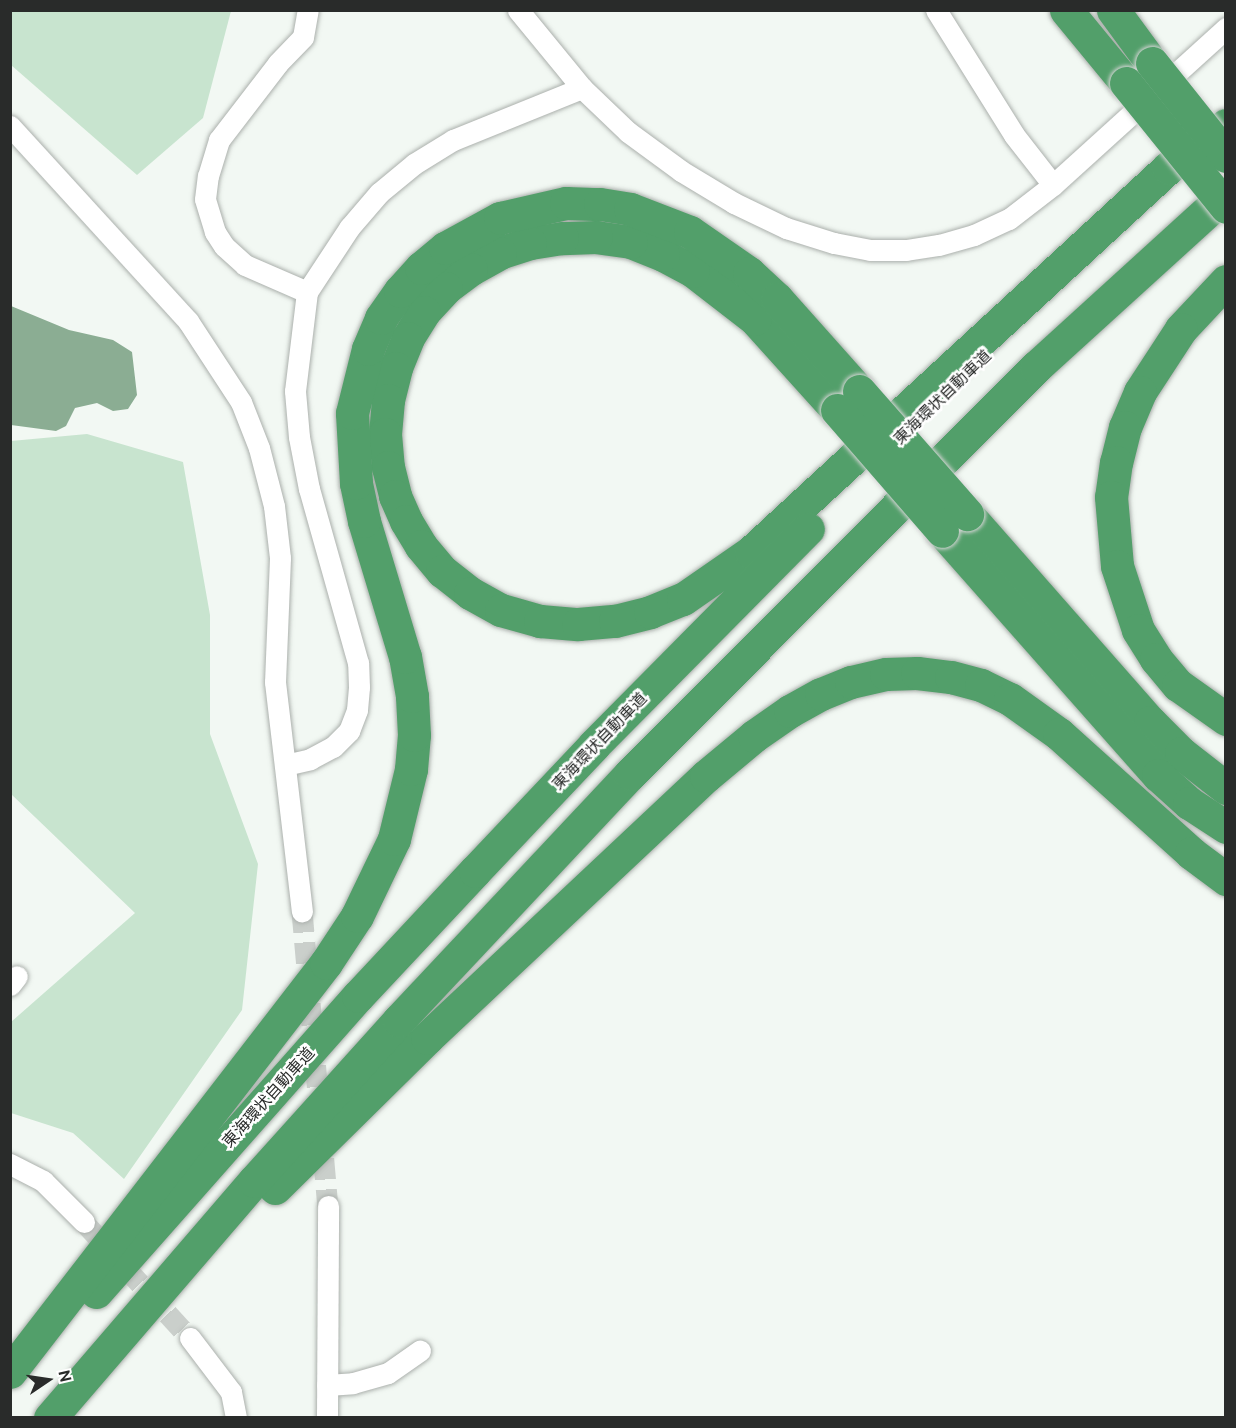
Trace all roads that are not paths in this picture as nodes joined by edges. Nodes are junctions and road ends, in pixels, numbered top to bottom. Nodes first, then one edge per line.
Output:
1 (308, 10) edge
2 (518, 10) edge
3 (936, 10) edge
4 (1066, 10) edge
5 (1113, 10) edge
6 (1226, 28) edge
7 (582, 88) junction
8 (10, 126) edge
9 (1226, 127) edge
10 (1226, 156) edge
11 (1053, 184) junction
12 (1226, 194) edge
13 (1226, 207) edge
14 (1226, 281) edge
15 (307, 292) junction
16 (848, 401) junction
17 (954, 522) junction
18 (1226, 719) edge
19 (285, 765) junction
20 (1226, 788) edge
21 (1226, 827) edge
22 (1226, 879) edge
23 (302, 911) tunnel mouth
24 (10, 1164) edge
25 (328, 1206) tunnel mouth
26 (84, 1222) tunnel mouth
27 (190, 1338) tunnel mouth
28 (420, 1351) dead end
29 (10, 1372) edge
30 (327, 1385) junction
31 (10, 1390) edge
32 (50, 1418) edge
33 (66, 1418) edge
34 (236, 1418) edge
35 (327, 1418) edge

1 - 15 street
2 - 7 street
3 - 11 street
4 - 13 highway, bridge
5 - 10 highway, bridge
6 - 11 street
7 - 11 street
7 - 15 street
8 - 19 street
9 - 16 highway
9 - 31 highway, 東海環状自動車道
12 - 32 highway
14 - 18 highway
15 - 19 street
16 - 17 highway, bridge
16 - 29 highway
17 - 20 highway
17 - 21 highway
19 - 23 street
22 - 33 highway
24 - 26 street
25 - 30 street
27 - 34 street
28 - 30 street
30 - 35 street

